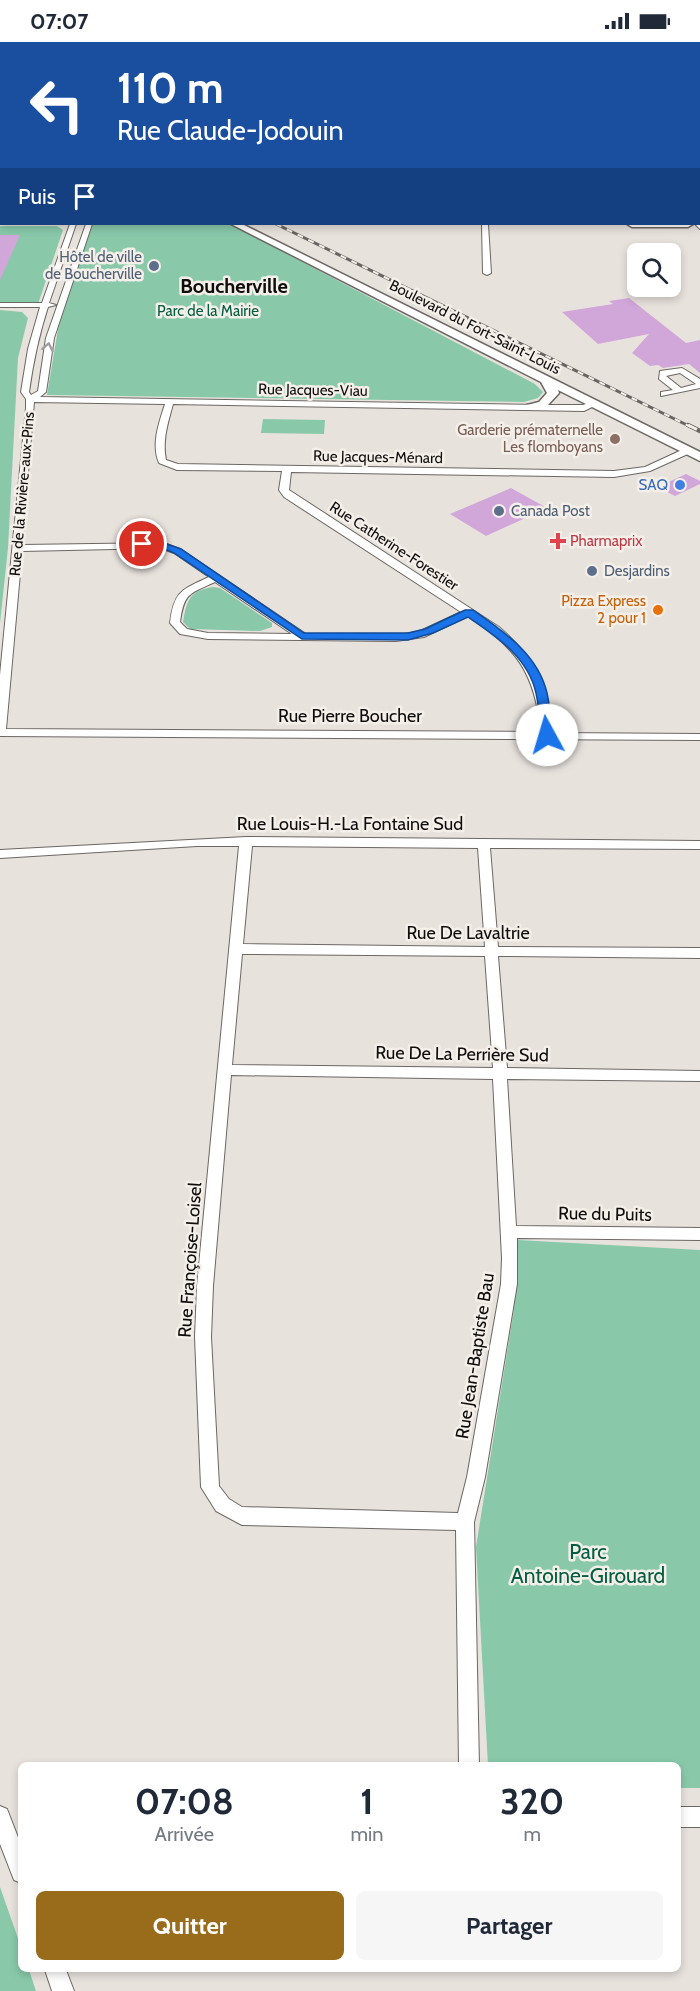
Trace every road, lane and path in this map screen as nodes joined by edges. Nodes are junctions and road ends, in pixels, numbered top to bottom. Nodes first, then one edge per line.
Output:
1 (73, 225) edge
2 (89, 225) edge
3 (238, 225) edge
4 (485, 225) edge
5 (487, 273) dead end
6 (51, 289) junction
7 (3, 305) edge
8 (44, 305) junction
9 (60, 305) junction
10 (39, 318) junction
11 (544, 378) junction
12 (700, 385) edge
13 (680, 391) junction
14 (664, 394) dead end
15 (30, 399) junction
16 (170, 401) junction
17 (594, 404) junction
18 (531, 407) junction
19 (687, 451) junction
20 (700, 457) edge
21 (287, 469) junction
22 (18, 548) junction
23 (215, 578) junction
24 (469, 612) junction
25 (302, 636) junction
26 (0, 733) edge
27 (547, 735) junction
28 (700, 737) edge
29 (246, 842) junction
30 (484, 843) junction
31 (700, 845) edge
32 (0, 854) edge
33 (235, 949) junction
34 (490, 951) junction
35 (700, 953) edge
36 (224, 1070) junction
37 (500, 1073) junction
38 (700, 1076) edge
39 (510, 1232) junction
40 (700, 1234) edge
41 (465, 1522) junction
42 (469, 1762) edge
43 (0, 1816) edge
44 (681, 1817) edge
45 (700, 1817) edge
46 (18, 1865) edge
47 (57, 1972) edge
48 (63, 1991) edge

1 - 6 street, Rue de la Rivière-aux-Pins
2 - 9 street, Rue de la Rivière-aux-Pins
3 - 11 street, Boulevard du Fort-Saint-Louis
4 - 5 street
6 - 7 street
6 - 8 street, Rue de la Rivière-aux-Pins
7 - 8 street
7 - 10 street
8 - 9 street
8 - 10 street, Rue de la Rivière-aux-Pins
15 -> 9 street, Rue de la Rivière-aux-Pins
10 - 15 street, Rue de la Rivière-aux-Pins
11 - 17 street, Boulevard du Fort-Saint-Louis
11 - 18 street
12 - 13 street
12 - 13 street
13 - 14 street
15 - 16 street, Rue Jacques-Viau
15 - 22 street, Rue de la Rivière-aux-Pins
16 - 18 street, Rue Jacques-Viau
16 - 21 street, Rue Jacques-Ménard
17 - 18 street, Rue Jacques-Viau
17 - 19 street, Boulevard du Fort-Saint-Louis
19 - 20 street, Boulevard du Fort-Saint-Louis
19 - 21 street, Rue Jacques-Ménard
21 - 24 street, Rue Catherine-Forestier
22 - 23 street
22 - 26 street, Rue de la Rivière-aux-Pins
23 - 25 street
23 - 25 street
24 - 25 street
24 - 27 street, Rue Catherine-Forestier
26 - 27 street, Rue Pierre Boucher
27 - 28 street, Rue Pierre Boucher
29 - 30 street, Rue Louis-H.-La Fontaine Sud
29 - 32 street, Rue Louis-H.-La Fontaine Sud
29 - 33 street, Rue Françoise-Loisel
30 - 31 street, Rue Louis-H.-La Fontaine Sud
30 - 34 street, Rue Jean-Baptiste Bau
33 - 34 street, Rue De Lavaltrie
33 - 36 street, Rue Françoise-Loisel
34 - 35 street, Rue De Lavaltrie
34 - 37 street, Rue Jean-Baptiste Bau
36 - 37 street, Rue De La Perrière Sud
36 - 41 street, Rue Françoise-Loisel
37 - 38 street, Rue De La Perrière Sud
37 - 39 street, Rue Jean-Baptiste Bau
39 - 40 street, Rue du Puits
39 - 41 street, Rue Jean-Baptiste Bau
41 - 42 street, Rue Jean-Baptiste Bau
43 - 46 street
44 - 45 street
47 - 48 street

